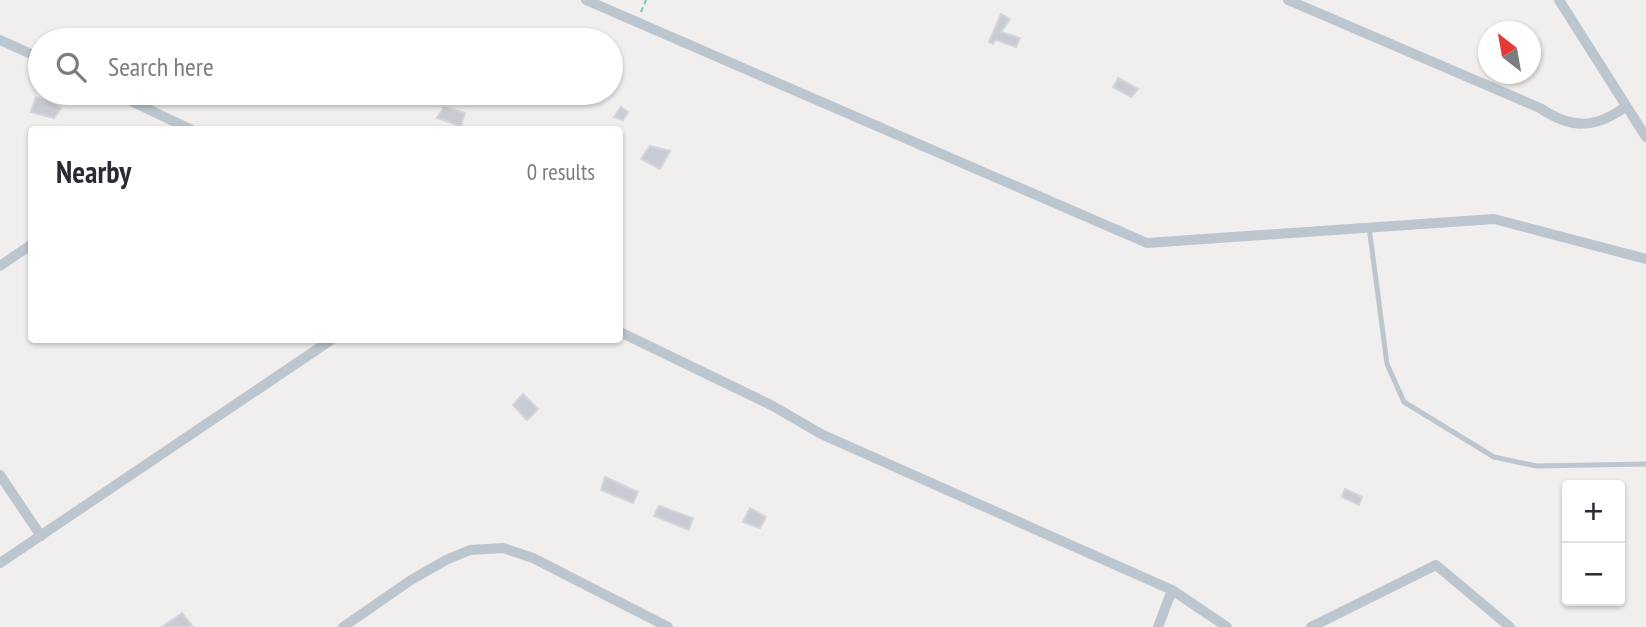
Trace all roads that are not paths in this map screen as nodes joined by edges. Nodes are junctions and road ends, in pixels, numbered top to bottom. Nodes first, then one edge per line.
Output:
1 (586, 0) edge
2 (1288, 0) edge
3 (1559, 0) edge
4 (0, 40) edge
5 (28, 53) edge
6 (135, 105) edge
7 (1625, 107) junction
8 (169, 125) edge
9 (1646, 137) edge
10 (1369, 227) junction
11 (28, 247) edge
12 (1646, 259) edge
13 (0, 266) edge
14 (623, 333) edge
15 (327, 343) edge
16 (1646, 464) edge
17 (0, 475) edge
18 (41, 536) junction
19 (0, 563) edge
20 (1172, 590) junction
21 (343, 627) edge
22 (668, 627) edge
23 (1158, 627) edge
24 (1227, 627) edge
25 (1311, 627) edge
26 (1510, 627) edge

1 - 10 street
2 - 7 street
3 - 7 street
4 - 5 street
6 - 8 street
7 - 9 street
10 - 12 street
10 - 16 lane
11 - 13 street
14 - 20 street
15 - 18 street
17 - 18 street
18 - 19 street
20 - 23 street
20 - 24 street
21 - 22 street
25 - 26 street

